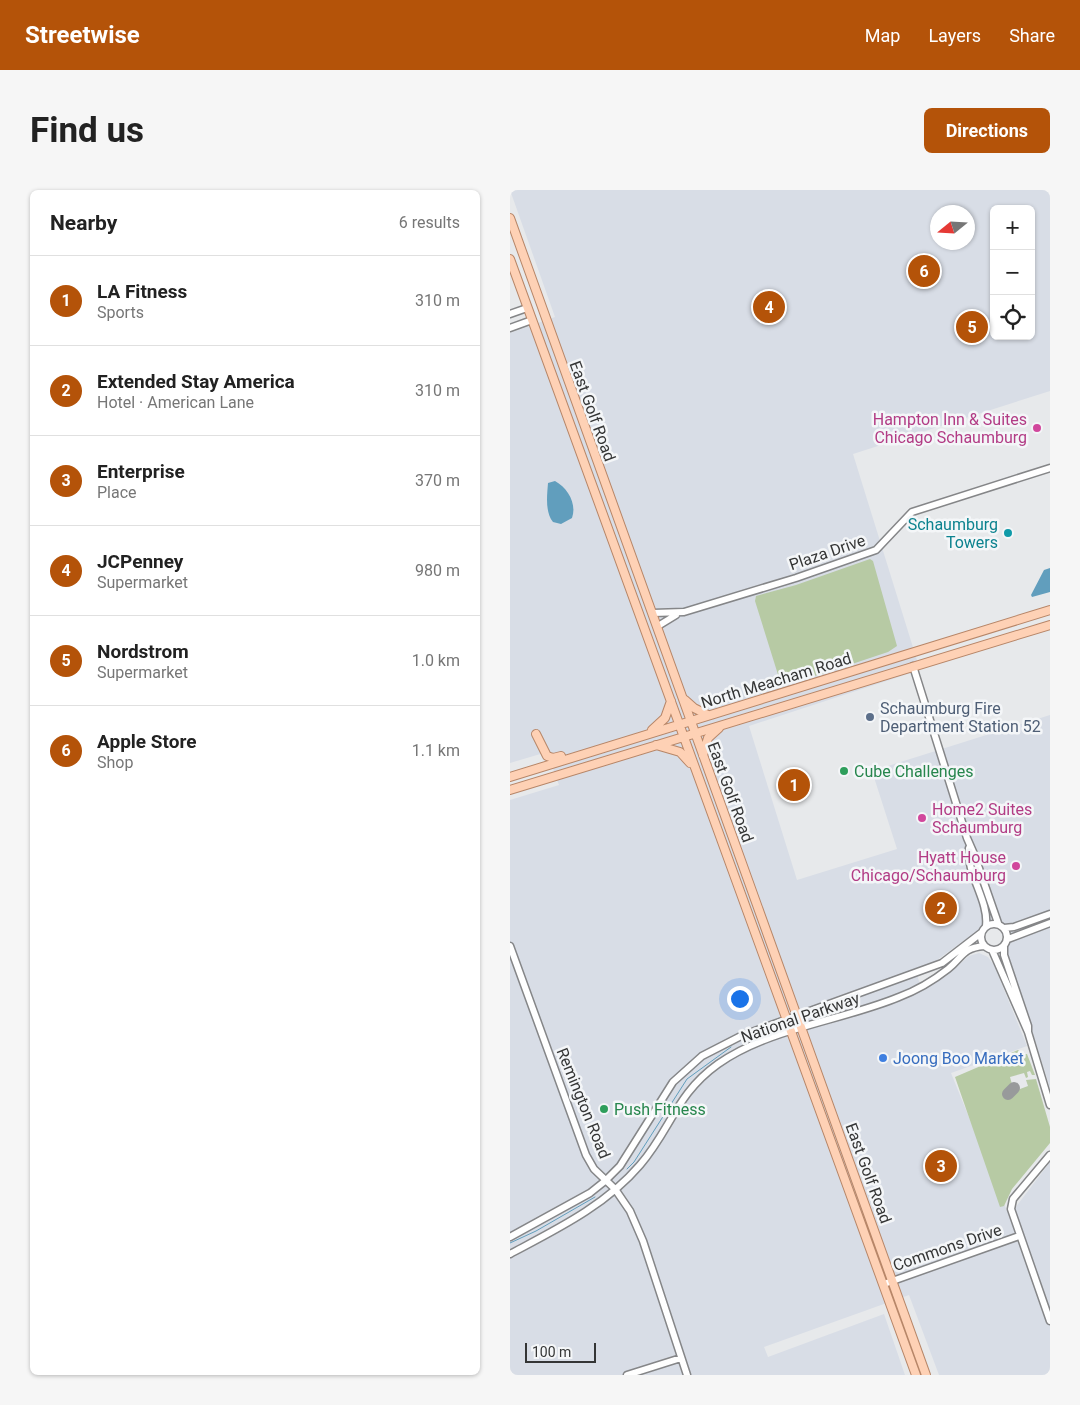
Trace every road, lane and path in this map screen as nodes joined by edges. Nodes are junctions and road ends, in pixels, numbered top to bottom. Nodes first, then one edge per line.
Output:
1 (510, 218) edge
2 (510, 259) edge
3 (528, 308) junction
4 (510, 314) edge
5 (532, 320) junction
6 (510, 328) edge
7 (1050, 468) edge
8 (1050, 610) edge
9 (684, 612) junction
10 (653, 613) junction
11 (658, 626) junction
12 (1050, 626) edge
13 (913, 666) junction
14 (683, 699) junction
15 (671, 701) junction
16 (708, 715) junction
17 (691, 720) junction
18 (727, 723) junction
19 (679, 724) junction
20 (647, 733) junction
21 (695, 733) junction
22 (684, 736) junction
23 (656, 745) junction
24 (604, 747) junction
25 (703, 755) junction
26 (532, 770) junction
27 (510, 776) edge
28 (699, 777) junction
29 (510, 790) edge
30 (970, 846) junction
31 (1050, 914) edge
32 (1050, 923) edge
33 (998, 924) junction
34 (986, 926) junction
35 (1004, 928) junction
36 (981, 933) junction
37 (1008, 938) junction
38 (510, 946) edge
39 (984, 946) junction
40 (1004, 946) junction
41 (992, 950) junction
42 (798, 1017) junction
43 (788, 1019) junction
44 (802, 1028) junction
45 (792, 1031) junction
46 (1028, 1032) junction
47 (1050, 1105) edge
48 (1050, 1155) edge
49 (605, 1181) junction
50 (615, 1189) junction
51 (1019, 1236) junction
52 (510, 1237) edge
53 (510, 1254) edge
54 (893, 1280) junction
55 (884, 1284) junction
56 (1050, 1321) edge
57 (682, 1358) junction
58 (627, 1375) edge
59 (687, 1375) edge
60 (916, 1375) edge
61 (926, 1375) edge

1 - 10 main road, East Golf Road
2 - 3 main road, East Golf Road
3 - 4 street
3 - 5 main road, East Golf Road
5 - 6 street
5 - 15 main road, East Golf Road
7 - 9 street, Plaza Drive
8 - 16 main road, North Meacham Road
9 - 10 street, Plaza Drive
9 - 11 street, Plaza Drive
10 - 11 main road, East Golf Road
11 - 14 main road, East Golf Road
12 - 13 main road, North Meacham Road
13 - 18 main road, North Meacham Road
13 - 30 street
14 - 16 main road
14 - 17 main road, East Golf Road
15 - 19 main road, East Golf Road
15 - 20 main road
16 - 17 main road, North Meacham Road
17 - 19 main road, North Meacham Road
17 - 21 main road, East Golf Road
18 - 21 main road, North Meacham Road
18 - 25 main road
19 - 20 main road, North Meacham Road
19 - 22 main road, East Golf Road
20 - 24 main road, North Meacham Road
21 - 22 main road, North Meacham Road
21 - 25 main road, East Golf Road
22 - 23 main road, North Meacham Road
22 - 28 main road, East Golf Road
23 - 28 main road
23 - 29 main road, North Meacham Road
24 - 26 main road, North Meacham Road
24 - 26 main road
25 - 42 main road, East Golf Road
26 - 27 main road, North Meacham Road
28 - 43 main road, East Golf Road
30 - 33 street
30 - 34 street
31 - 35 street
32 - 37 street
33 - 34 street
33 - 35 street
34 - 36 street
35 - 37 street
36 - 39 street
36 - 42 street, National Parkway
37 - 40 street
38 - 49 street, Remington Road
39 - 41 street
39 - 44 street, National Parkway
40 - 41 street
40 - 46 street
41 - 46 street
42 - 43 street, National Parkway
42 - 44 main road, East Golf Road
43 - 45 main road, East Golf Road
43 - 49 street, National Parkway
44 - 45 street, National Parkway
44 - 54 main road, East Golf Road
45 - 50 street, National Parkway
45 - 55 main road, East Golf Road
46 - 47 street
48 - 51 street
49 - 50 street, Remington Road
49 - 52 street, National Parkway
50 - 53 street, National Parkway
50 - 57 street, Remington Road
51 - 54 street, Commons Drive
51 - 56 street
54 - 55 street, Commons Drive
54 - 61 main road, East Golf Road
55 - 60 main road, East Golf Road
57 - 58 street
57 - 59 street, Remington Road

